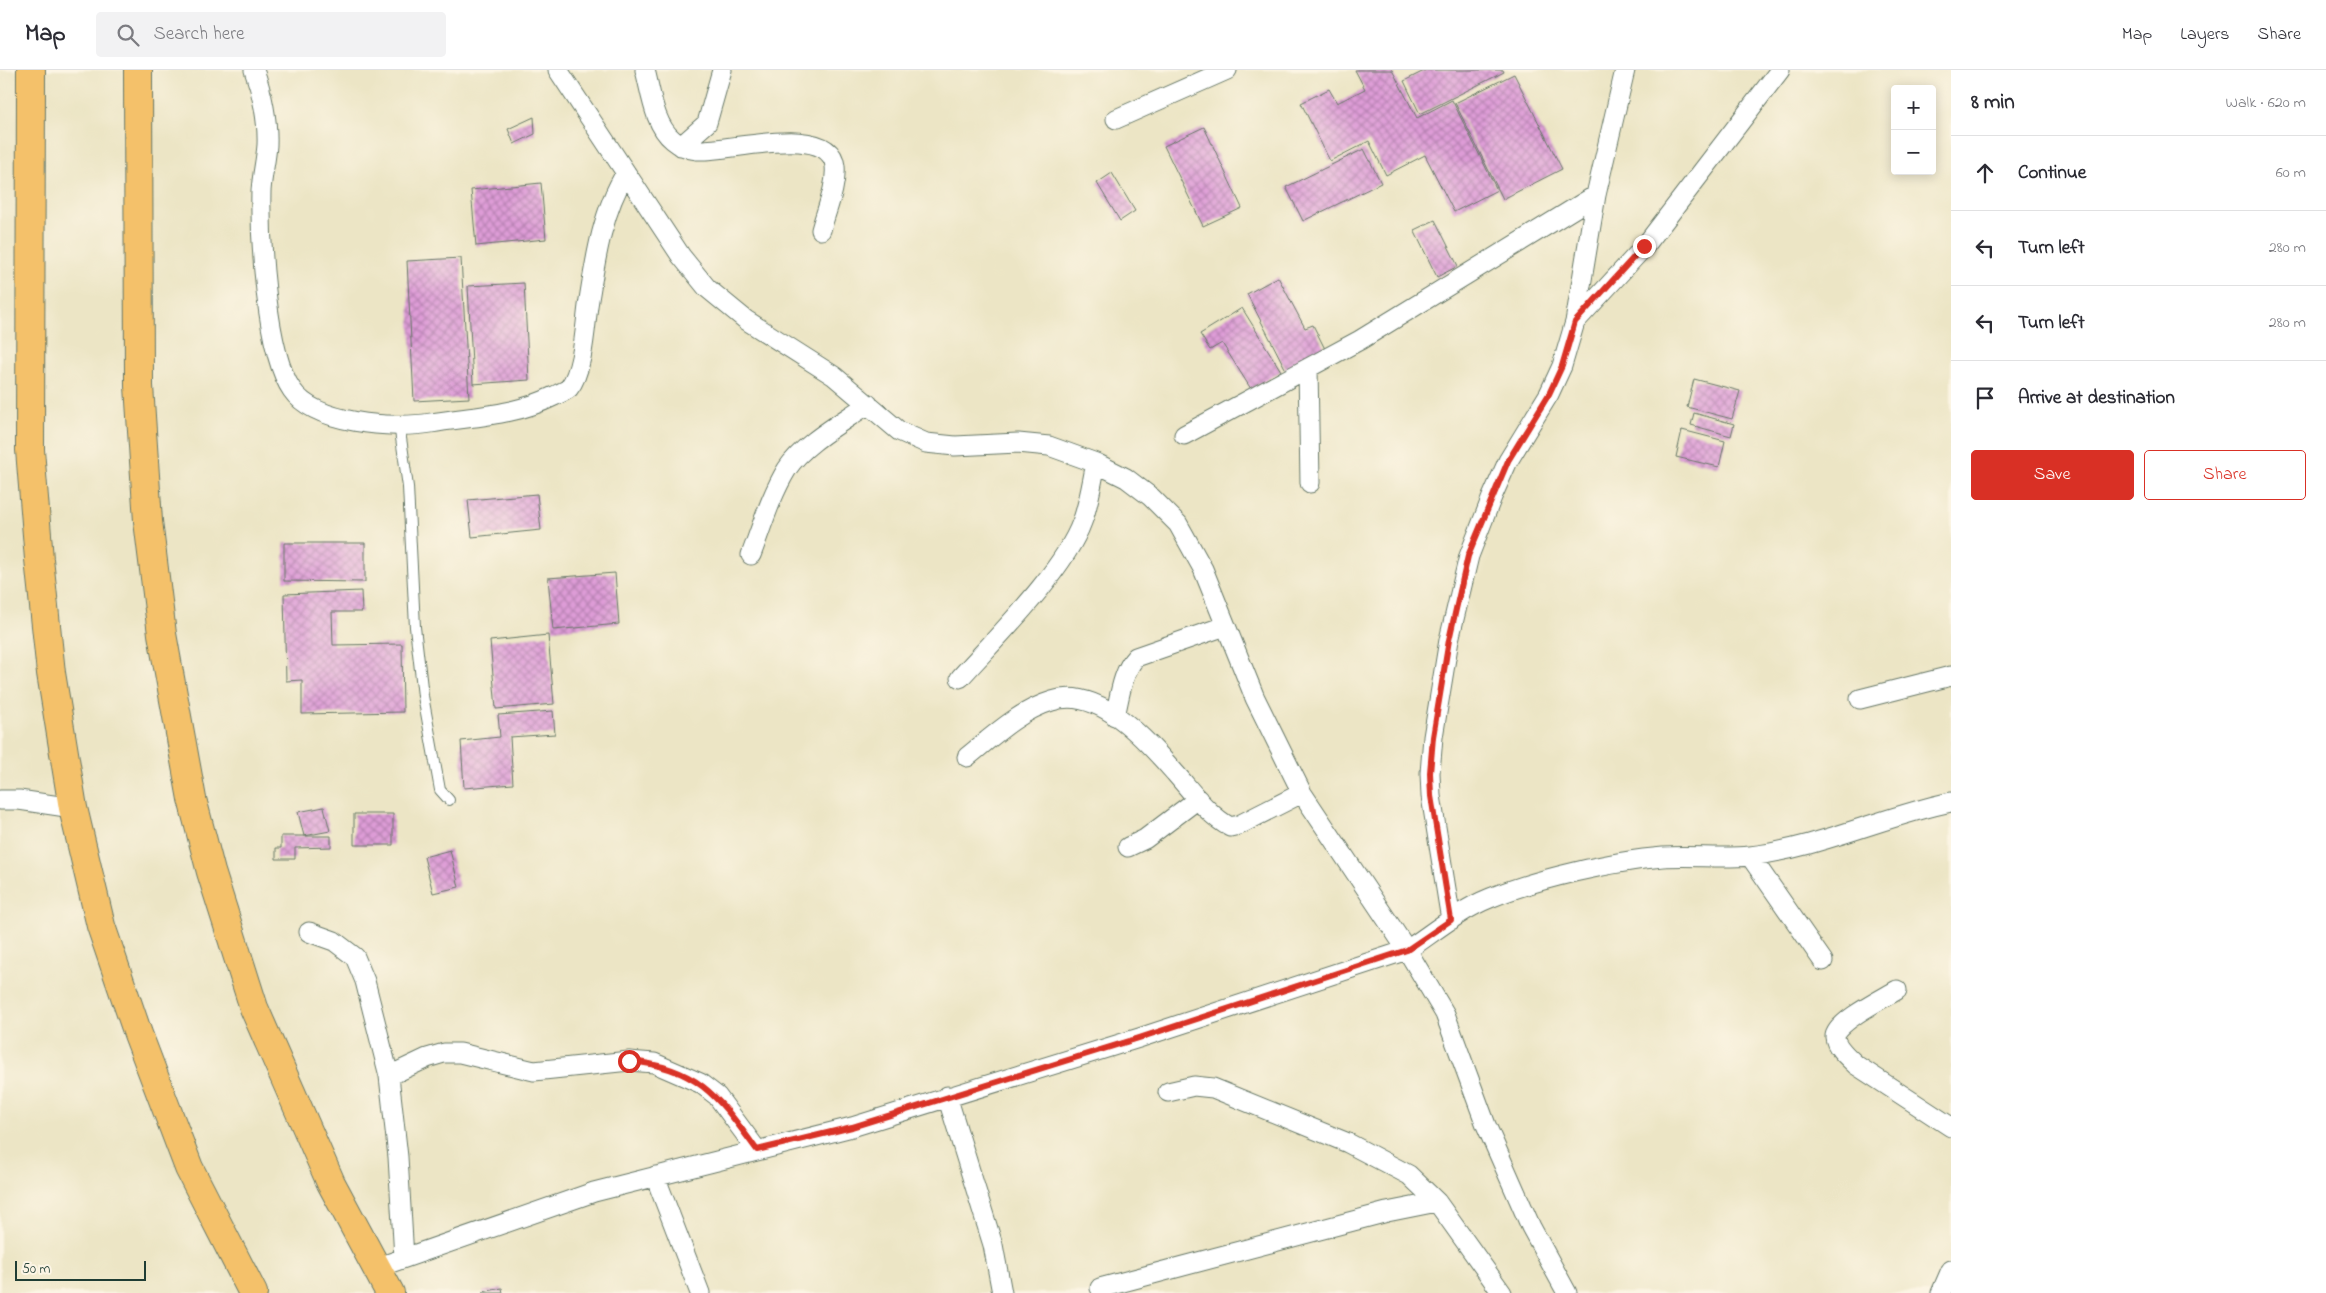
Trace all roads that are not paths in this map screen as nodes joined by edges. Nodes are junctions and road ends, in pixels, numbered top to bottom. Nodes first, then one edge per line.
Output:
1 (31, 70) edge
2 (138, 70) edge
3 (254, 70) edge
4 (558, 70) edge
5 (645, 70) edge
6 (722, 70) edge
7 (1227, 70) edge
8 (1625, 70) edge
9 (1780, 70) edge
10 (1116, 119) dead end
11 (681, 146) junction
12 (626, 173) junction
13 (1596, 195) junction
14 (821, 230) dead end
15 (1575, 322) junction
16 (1308, 368) junction
17 (868, 404) junction
18 (399, 424) junction
19 (1184, 435) dead end
20 (1096, 463) junction
21 (1310, 483) dead end
22 (751, 555) dead end
23 (1225, 626) junction
24 (1951, 676) edge
25 (960, 678) dead end
26 (1860, 699) dead end
27 (1115, 716) junction
28 (967, 758) dead end
29 (1302, 793) junction
30 (1198, 799) junction
31 (0, 800) edge
32 (449, 800) dead end
33 (1951, 802) edge
34 (73, 808) junction
35 (1128, 847) dead end
36 (1750, 856) junction
37 (1451, 920) junction
38 (309, 932) dead end
39 (1407, 950) junction
40 (1823, 961) dead end
41 (1897, 990) dead end
42 (389, 1076) junction
43 (1168, 1092) dead end
44 (947, 1096) junction
45 (1951, 1127) edge
46 (757, 1150) junction
47 (655, 1176) junction
48 (1437, 1202) junction
49 (404, 1258) junction
50 (376, 1268) junction
51 (1951, 1270) edge
52 (1100, 1288) dead end
53 (253, 1293) edge
54 (390, 1293) edge
55 (700, 1293) edge
56 (1002, 1293) edge
57 (1502, 1293) edge
58 (1567, 1293) edge
59 (1941, 1293) edge

1 - 34 highway
2 - 50 highway
3 - 18 street
4 - 12 street
5 - 11 street
6 - 11 street
7 - 10 street
8 - 13 street
9 - 15 street
11 - 14 street
12 - 17 street
12 - 18 street
13 - 15 street
13 - 16 street
15 - 37 street
16 - 19 street
16 - 21 street
17 - 20 street
17 - 22 street
18 - 32 lane
20 - 23 street
20 - 25 street
23 - 27 street
23 - 29 street
24 - 26 street
27 - 28 street
27 - 30 street
29 - 30 street
29 - 39 street
30 - 35 street
31 - 34 street
33 - 36 street
34 - 53 highway
36 - 37 street
36 - 40 street
37 - 39 street
38 - 42 street
39 - 44 street
39 - 58 street
41 - 45 street
42 - 46 street
42 - 49 street
43 - 48 street
44 - 46 street
44 - 56 street
46 - 47 street
47 - 49 street
47 - 55 street
48 - 52 street
48 - 57 street
49 - 50 street
50 - 54 highway
51 - 59 street

